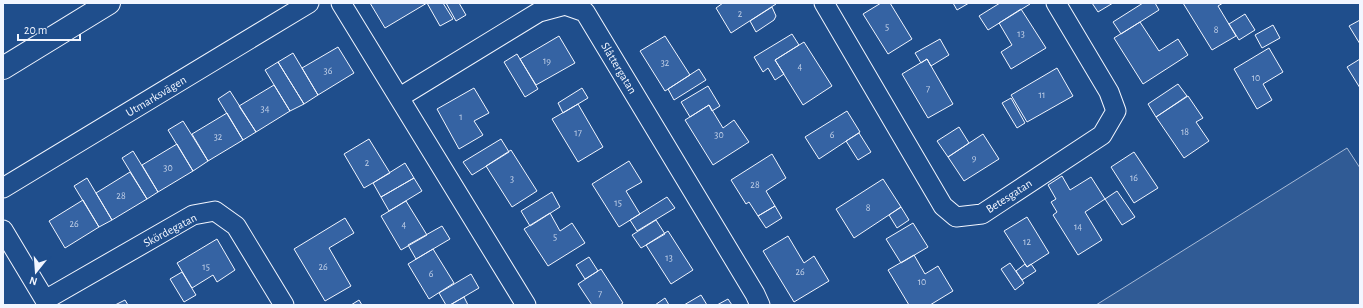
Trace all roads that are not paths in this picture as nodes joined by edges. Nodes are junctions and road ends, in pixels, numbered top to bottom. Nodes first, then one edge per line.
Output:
1 (109, 3) edge
2 (309, 3) edge
3 (342, 3) edge
4 (824, 3) edge
5 (1056, 3) edge
6 (3, 68) edge
7 (400, 97) junction
8 (3, 188) edge
9 (3, 230) edge
10 (47, 302) edge
11 (284, 305) edge
12 (526, 305) edge
13 (760, 305) edge

1 - 6 street
2 - 8 street, Utmarksvägen
3 - 7 street
4 - 5 street, Betesgatan
7 - 12 street
7 - 13 street, Slåttergatan
9 - 10 street, Skördegatan
10 - 11 street, Skördegatan

